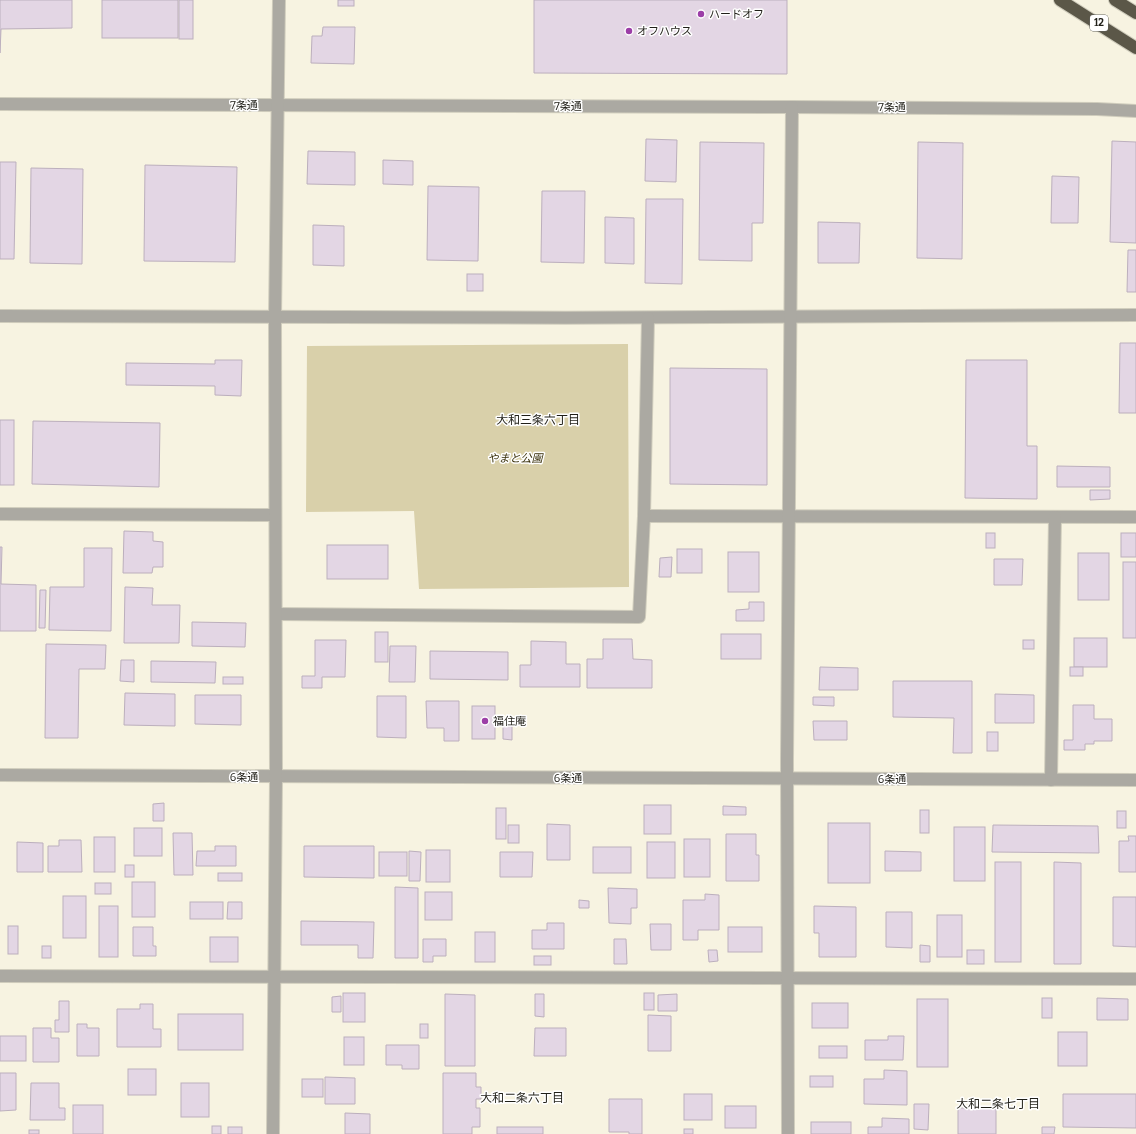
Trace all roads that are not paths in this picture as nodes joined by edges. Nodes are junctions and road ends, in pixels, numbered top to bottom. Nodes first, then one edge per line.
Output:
1 (279, 0) edge
2 (1060, 0) edge
3 (1116, 0) edge
4 (1136, 13) edge
5 (1136, 48) edge
6 (0, 104) edge
7 (278, 105) junction
8 (792, 107) junction
9 (1136, 111) edge
10 (1136, 315) edge
11 (0, 316) edge
12 (275, 318) junction
13 (648, 318) junction
14 (790, 318) junction
15 (0, 514) edge
16 (275, 515) junction
17 (644, 516) junction
18 (789, 516) junction
19 (1055, 517) junction
20 (1136, 517) edge
21 (276, 614) junction
22 (0, 775) edge
23 (276, 777) junction
24 (787, 779) junction
25 (1052, 780) junction
26 (1136, 780) edge
27 (0, 976) edge
28 (274, 978) junction
29 (788, 978) junction
30 (1136, 980) edge
31 (273, 1134) edge
32 (788, 1134) edge

1 - 7 street
2 - 5 highway, 12
3 - 4 highway
6 - 7 street, 7条通
7 - 8 street, 7条通
7 - 12 street
8 - 9 street, 7条通
8 - 14 street
10 - 14 street
11 - 12 street
12 - 13 street
12 - 16 street
13 - 14 street
13 - 17 street
14 - 18 street
15 - 16 street
16 - 21 street
17 - 18 street
17 - 21 street
18 - 19 street
18 - 24 street
19 - 20 street
19 - 25 street
21 - 23 street
22 - 23 street, 6条通
23 - 24 street, 6条通
23 - 28 street
24 - 25 street, 6条通
24 - 29 street
25 - 26 street, 6条通
27 - 28 street
28 - 29 street
28 - 31 street
29 - 30 street
29 - 32 street

